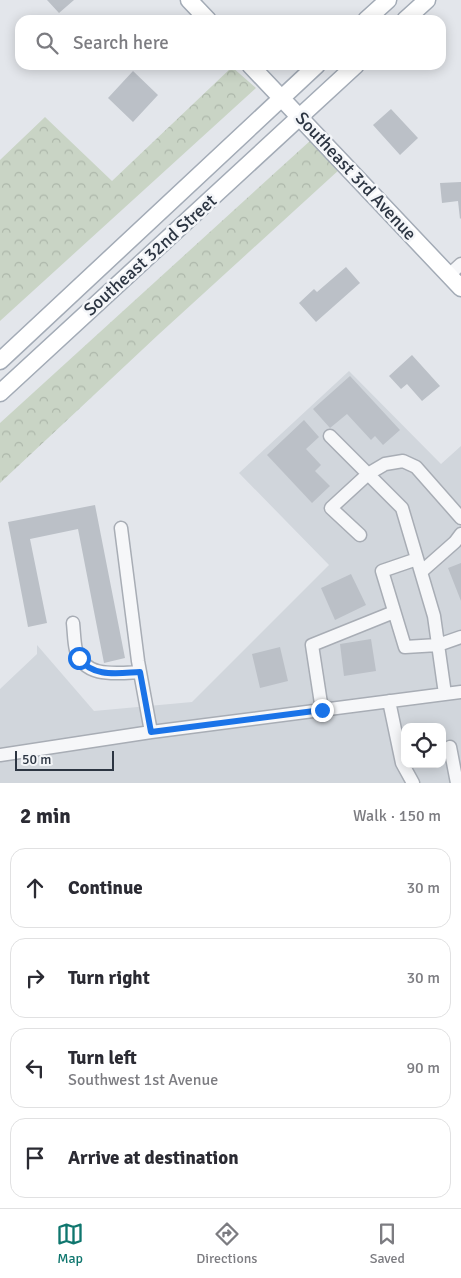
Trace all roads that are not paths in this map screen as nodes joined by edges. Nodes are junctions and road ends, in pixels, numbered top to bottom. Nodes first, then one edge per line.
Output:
1 (189, 0) edge
2 (388, 0) edge
3 (428, 0) edge
4 (203, 15) edge
5 (372, 15) edge
6 (412, 15) edge
7 (255, 70) edge
8 (312, 70) edge
9 (351, 70) edge
10 (281, 98) junction
11 (300, 117) junction
12 (455, 270) edge
13 (461, 288) edge
14 (0, 361) edge
15 (0, 392) edge
16 (330, 436) dead end
17 (368, 474) junction
18 (461, 518) edge
19 (121, 528) dead end
20 (461, 534) edge
21 (360, 535) dead end
22 (417, 559) junction
23 (421, 572) junction
24 (394, 612) junction
25 (73, 623) dead end
26 (461, 637) edge
27 (438, 645) junction
28 (140, 672) junction
29 (461, 692) edge
30 (445, 694) junction
31 (389, 701) junction
32 (322, 710) junction
33 (151, 732) junction
34 (450, 747) dead end
35 (0, 755) edge
36 (413, 783) edge
37 (457, 783) edge

1 - 4 main road
2 - 5 main road
3 - 6 main road
7 - 10 main road, Southeast 3rd Avenue
8 - 10 main road, Southeast 32nd Street
9 - 11 main road, Southeast 32nd Street
10 - 11 main road, Southeast 3rd Avenue
10 - 14 main road, Southeast 32nd Street
11 - 12 main road, Southeast 3rd Avenue
11 - 15 main road, Southeast 32nd Street
12 - 13 main road, Southeast 3rd Avenue
16 - 17 street
17 - 18 street
17 - 21 street
17 - 22 street
19 - 28 street
20 - 23 street
22 - 23 street
22 - 24 street
23 - 27 street
24 - 27 street
24 - 32 street
25 - 28 street
26 - 27 street
27 - 30 street
28 - 33 street
29 - 30 street
30 - 31 street
31 - 32 street
31 - 36 street
32 - 33 street
33 - 35 street
34 - 37 street

